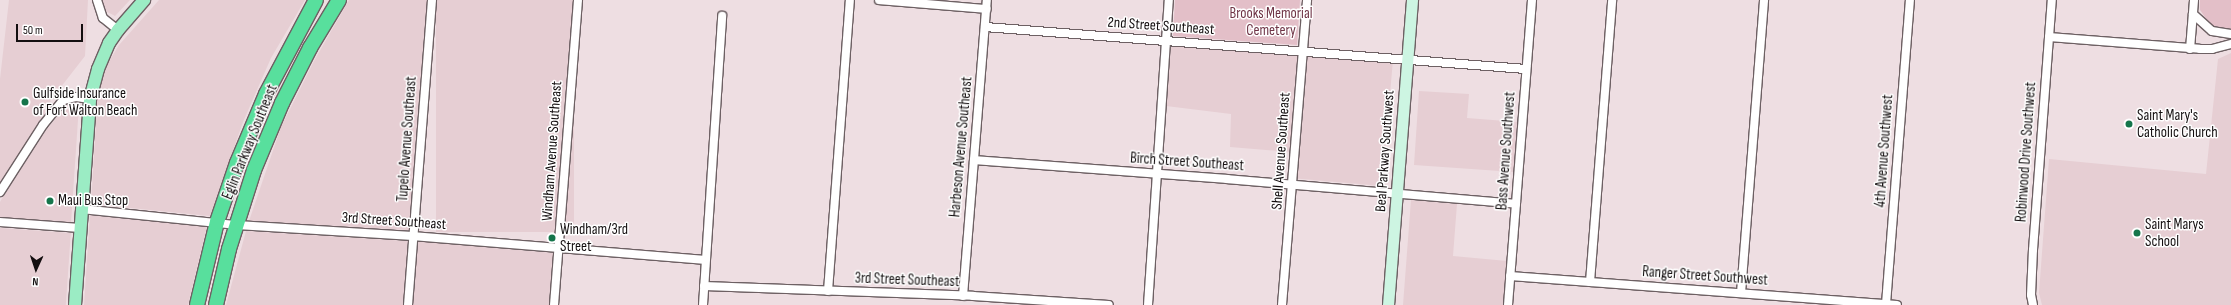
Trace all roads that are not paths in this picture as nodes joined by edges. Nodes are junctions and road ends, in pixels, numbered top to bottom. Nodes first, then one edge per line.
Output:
1 (97, 0) edge
2 (144, 0) edge
3 (316, 0) edge
4 (338, 0) edge
5 (432, 0) edge
6 (578, 0) edge
7 (850, 0) edge
8 (878, 0) edge
9 (1169, 0) edge
10 (1307, 0) edge
11 (1412, 0) edge
12 (1532, 0) edge
13 (1612, 0) edge
14 (1764, 0) edge
15 (1910, 0) edge
16 (2052, 0) edge
17 (2194, 0) edge
18 (987, 4) edge
19 (2193, 14) junction
20 (722, 16) dead end
21 (985, 26) junction
22 (118, 30) junction
23 (2231, 34) edge
24 (2049, 37) junction
25 (1166, 41) junction
26 (2231, 44) edge
27 (2190, 49) junction
28 (1303, 51) junction
29 (1407, 59) junction
30 (1526, 69) junction
31 (90, 98) junction
32 (974, 160) junction
33 (1157, 174) junction
34 (1292, 184) junction
35 (0, 192) edge
36 (1397, 193) junction
37 (1516, 204) junction
38 (81, 209) junction
39 (0, 222) edge
40 (217, 222) junction
41 (237, 225) junction
42 (80, 228) junction
43 (413, 236) junction
44 (559, 248) junction
45 (705, 260) junction
46 (1510, 276) junction
47 (1590, 282) junction
48 (704, 286) junction
49 (828, 291) junction
50 (1741, 293) junction
51 (963, 296) junction
52 (1016, 302) edge
53 (1886, 304) edge
54 (75, 305) edge
55 (197, 305) edge
56 (216, 305) edge
57 (408, 305) edge
58 (554, 305) edge
59 (702, 305) edge
60 (1109, 305) edge
61 (1148, 305) edge
62 (1282, 305) edge
63 (1388, 305) edge
64 (1508, 305) edge
65 (1897, 305) edge
66 (2033, 305) edge

1 - 22 street
2 - 22 main road
3 - 40 highway, Eglin Parkway Southeast
4 - 41 highway, Eglin Parkway Southeast
5 - 43 street, Tupelo Avenue Southeast
6 - 44 street, Windham Avenue Southeast
7 - 49 street
8 - 18 street
9 - 25 street
10 - 28 street, Shell Avenue Southeast
11 - 29 main road, Beal Parkway Southwest
12 - 30 street, Bass Avenue Southwest
13 - 47 street
14 - 50 street
15 - 53 street, 4th Avenue Southwest
16 - 24 street, Robinwood Drive Southwest
17 - 19 street
18 - 21 street, Harbeson Avenue Southeast
19 - 23 street
19 - 27 street
20 - 45 street
21 - 25 street, 2nd Street Southeast
21 - 32 street, Harbeson Avenue Southeast
22 - 31 main road
24 - 27 street
24 - 66 street, Robinwood Drive Southwest
25 - 28 street, 2nd Street Southeast
25 - 33 street
26 - 27 street
28 - 29 street, 2nd Street Southeast
28 - 34 street, Shell Avenue Southeast
29 - 30 street, 2nd Street Southeast
29 - 36 main road, Beal Parkway Southwest
30 - 37 street, Bass Avenue Southwest
31 - 35 street
31 - 38 main road
32 - 33 street, Birch Street Southeast
32 - 51 street, Harbeson Avenue Southeast
33 - 34 street, Birch Street Southeast
33 - 61 street
34 - 36 street, Birch Street Southeast
34 - 62 street, Shell Avenue Southeast
36 - 37 street, Birch Street Southeast
36 - 63 main road, Beal Parkway Southwest
37 - 46 street, Bass Avenue Southwest
38 - 40 street, 3rd Street Southeast
38 - 42 main road
39 - 42 street
40 - 41 street, 3rd Street Southeast
40 - 55 highway, Eglin Parkway Southeast
41 - 43 street, 3rd Street Southeast
41 - 56 highway, Eglin Parkway Southeast
42 - 54 main road
43 - 44 street, 3rd Street Southeast
43 - 57 street, Tupelo Avenue Southeast
44 - 45 street, 3rd Street Southeast
44 - 58 street, Windham Avenue Southeast
45 - 48 street
46 - 47 street, Ranger Street Southwest
46 - 64 street, Bass Avenue Southwest
47 - 50 street, Ranger Street Southwest
48 - 49 street, 3rd Street Southeast
48 - 59 street
49 - 51 street, 3rd Street Southeast
50 - 53 street, Ranger Street Southwest
51 - 52 street, 3rd Street Southeast
52 - 60 street, 3rd Street Southeast
53 - 65 street, Ranger Street Southwest

